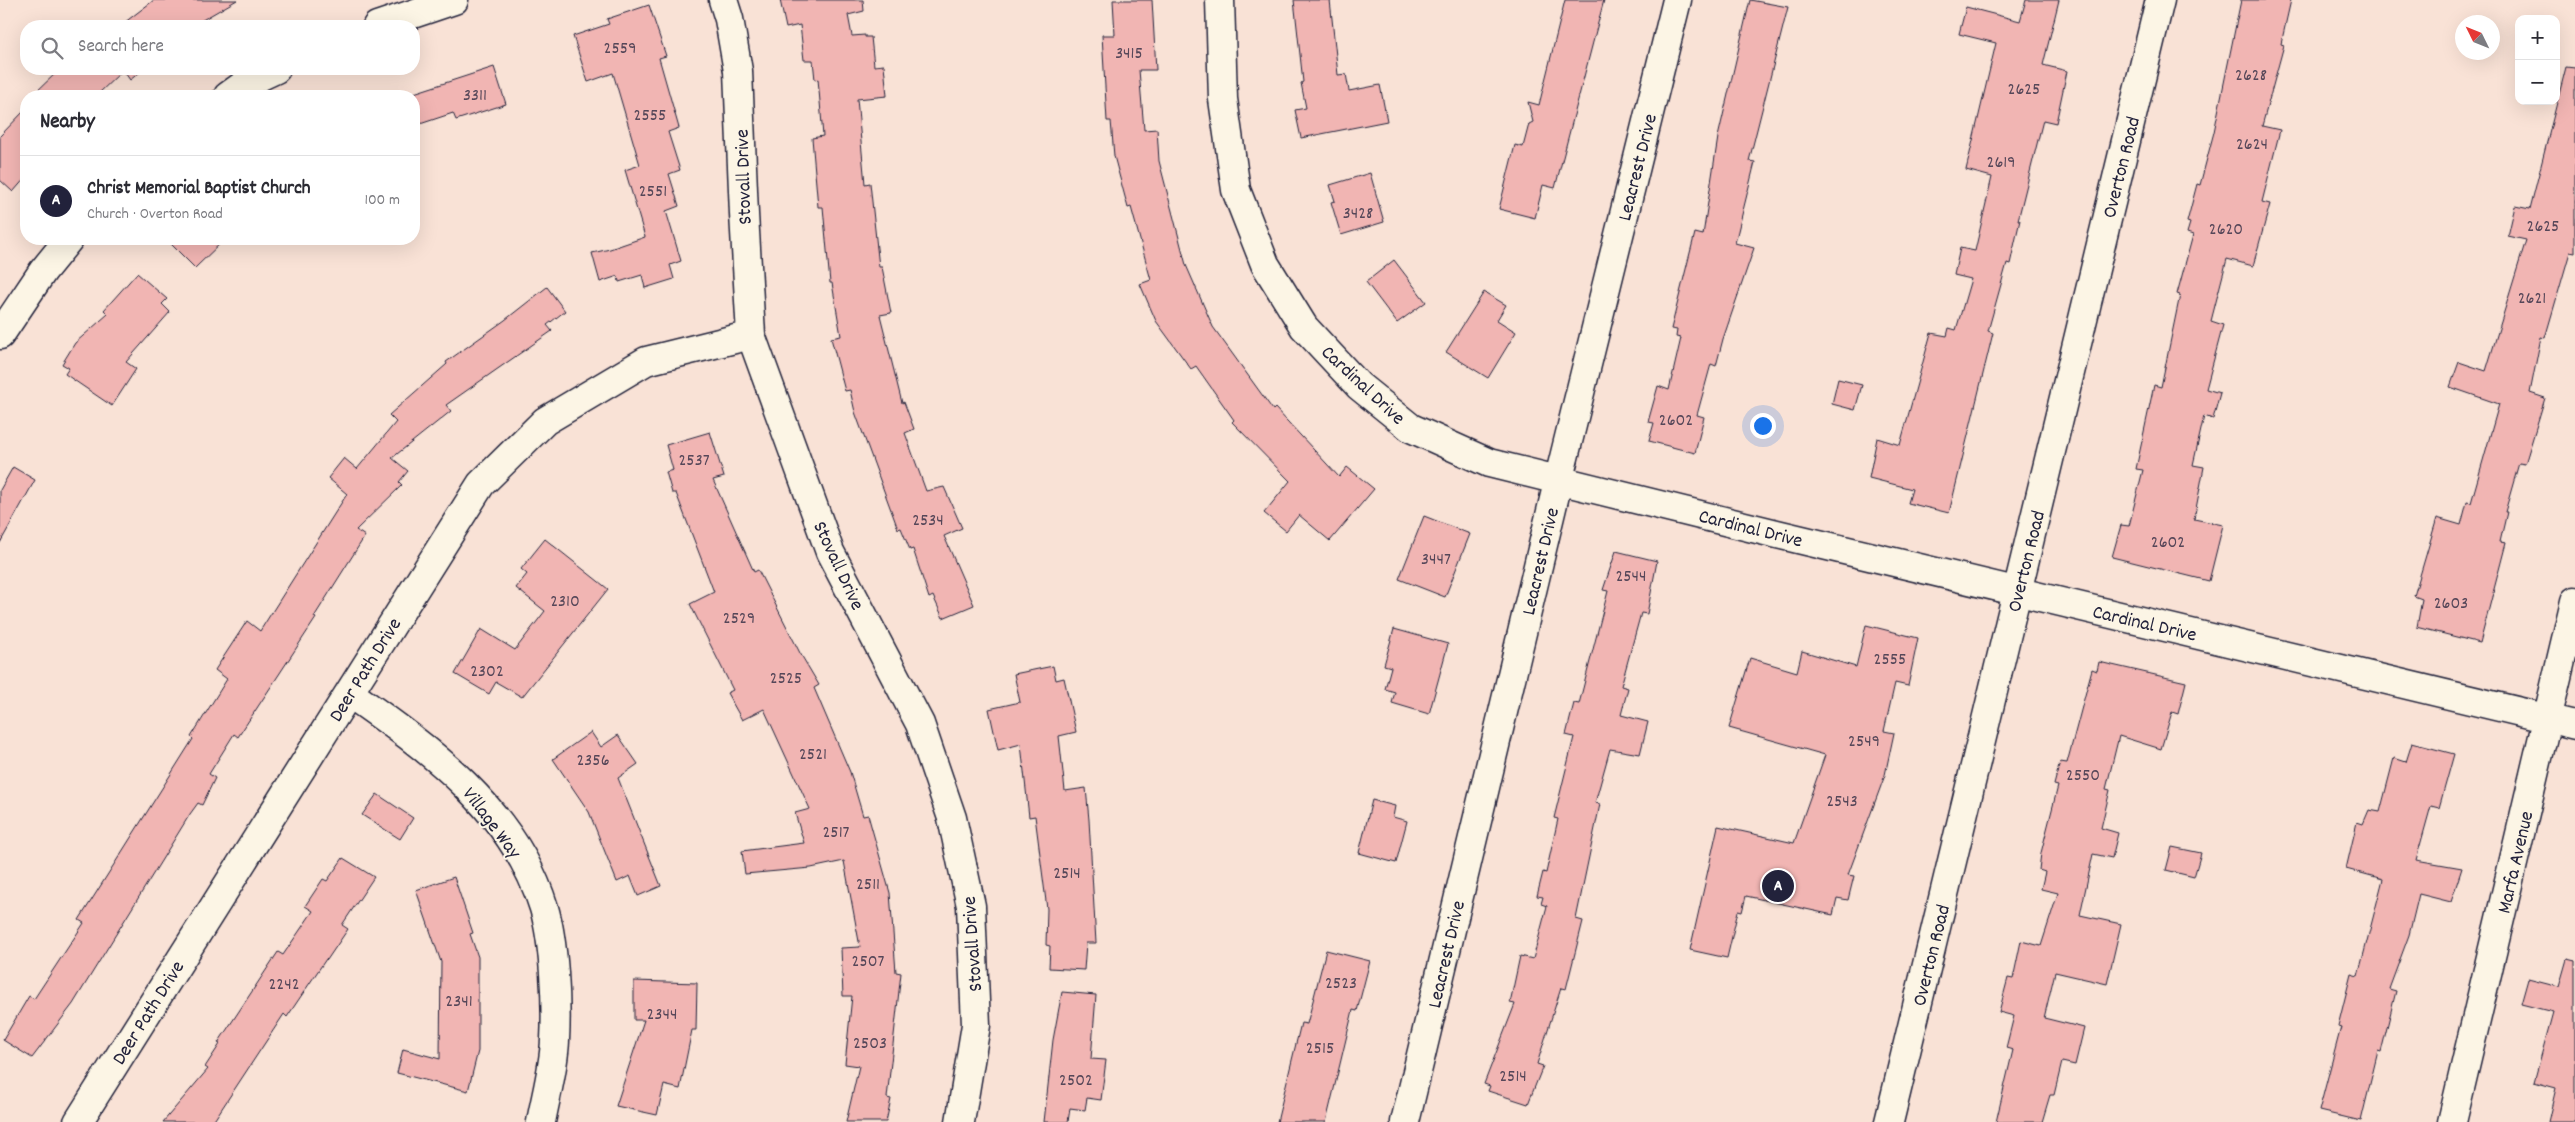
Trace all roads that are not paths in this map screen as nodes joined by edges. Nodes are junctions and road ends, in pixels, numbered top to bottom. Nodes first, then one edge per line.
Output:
1 (454, 0) edge
2 (723, 0) edge
3 (1220, 0) edge
4 (1677, 0) edge
5 (2160, 0) edge
6 (396, 20) edge
7 (263, 75) edge
8 (236, 90) edge
9 (64, 245) edge
10 (0, 335) edge
11 (752, 335) junction
12 (1559, 478) junction
13 (2018, 591) junction
14 (2575, 601) edge
15 (349, 693) junction
16 (2548, 719) junction
17 (2575, 725) edge
18 (78, 1122) edge
19 (541, 1122) edge
20 (960, 1122) edge
21 (1405, 1122) edge
22 (1889, 1122) edge
23 (2452, 1122) edge

1 - 6 street
2 - 11 street, Stovall Drive
3 - 12 street, Cardinal Drive
4 - 12 street, Leacrest Drive
5 - 13 street, Overton Road
7 - 8 street
9 - 10 street
11 - 15 street, Deer Path Drive
11 - 20 street, Stovall Drive
12 - 13 street, Cardinal Drive
12 - 21 street, Leacrest Drive
13 - 16 street, Cardinal Drive
13 - 22 street, Overton Road
14 - 16 street, Marfa Avenue
15 - 18 street, Deer Path Drive
15 - 19 street, Village Way
16 - 17 street, Cardinal Drive
16 - 23 street, Marfa Avenue

